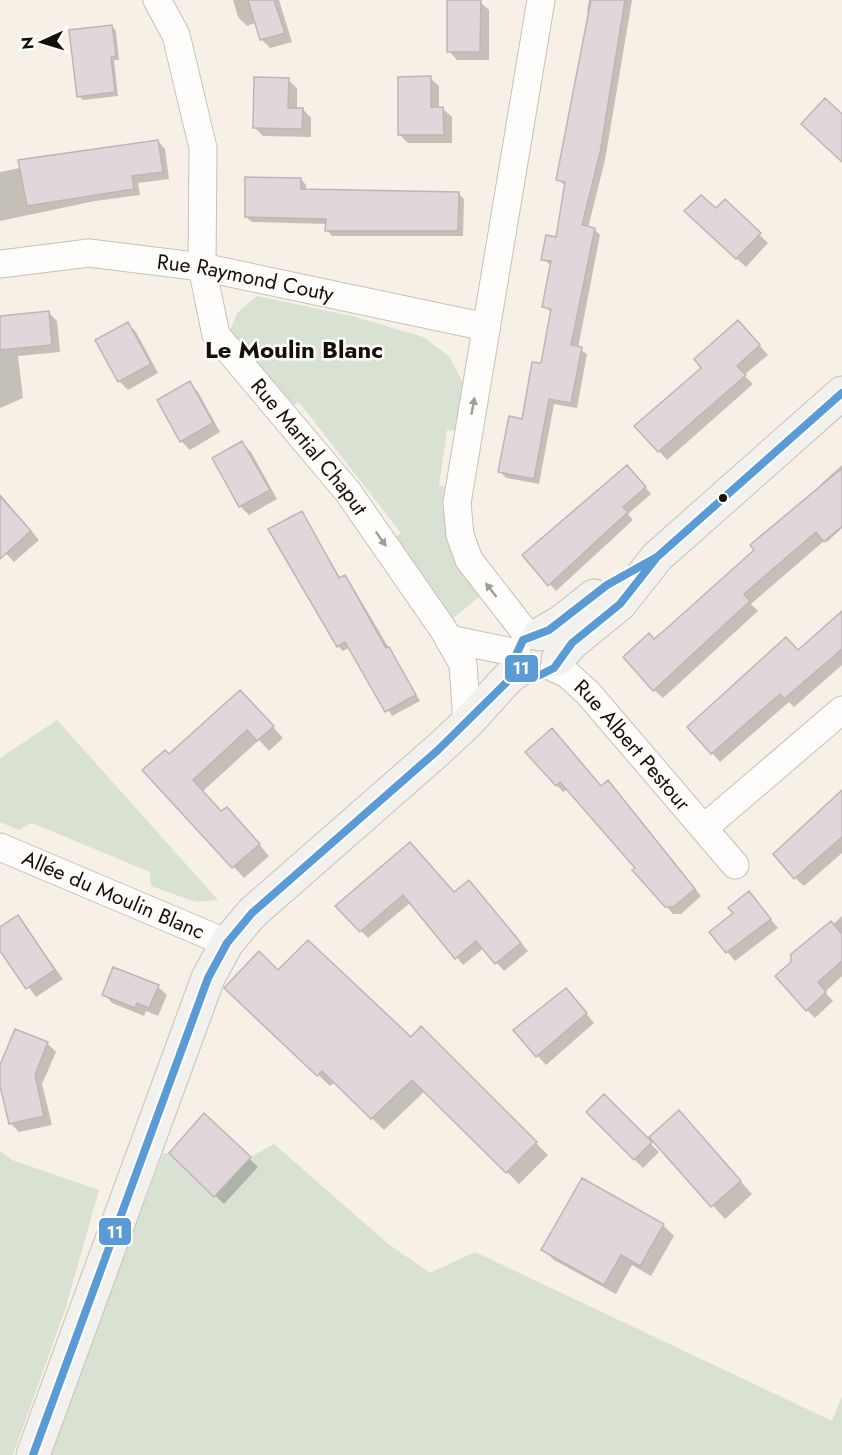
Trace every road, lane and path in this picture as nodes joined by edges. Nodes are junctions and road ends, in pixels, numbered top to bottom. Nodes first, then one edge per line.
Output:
1 (157, 0) edge
2 (541, 0) edge
3 (0, 264) edge
4 (202, 267) junction
5 (486, 327) junction
6 (842, 393) edge
7 (449, 639) junction
8 (536, 653) junction
9 (842, 711) edge
10 (467, 723) junction
11 (704, 828) junction
12 (0, 847) edge
13 (735, 865) dead end
14 (227, 943) junction
15 (33, 1455) edge

1 - 4 street, Rue Martial Chaput
2 - 5 street
3 - 4 street, Rue Raymond Couty
4 - 5 street, Rue Raymond Couty
4 -> 7 street, Rue Martial Chaput
8 -> 5 street
6 - 8 main road
7 - 8 street
7 - 10 street, Rue Martial Chaput
8 - 10 main road
8 - 11 street, Rue Albert Pestour
9 - 11 street, Rue Albert Pestour
10 - 14 main road
11 - 13 street, Rue Albert Pestour
12 - 14 street, Allée du Moulin Blanc
14 - 15 main road

